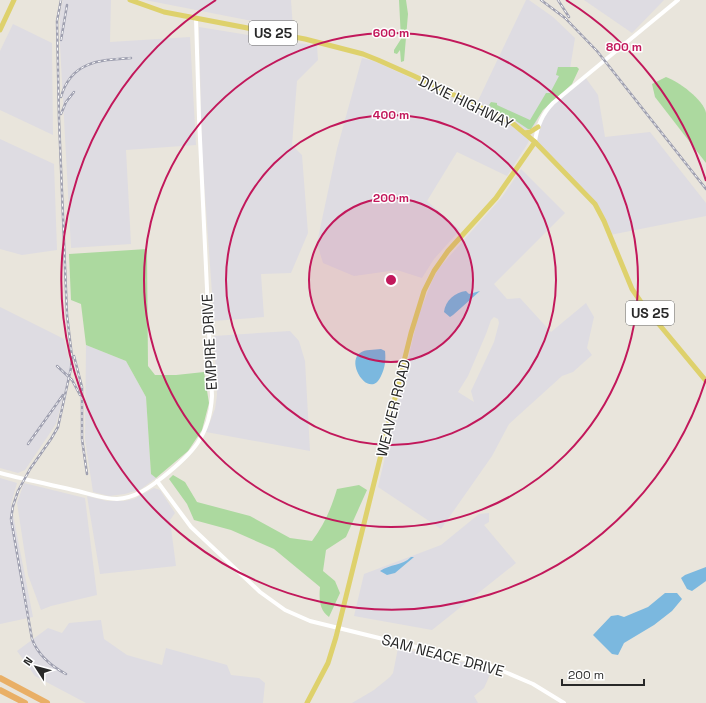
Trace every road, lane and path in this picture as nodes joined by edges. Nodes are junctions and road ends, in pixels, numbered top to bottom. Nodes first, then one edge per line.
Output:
1 (14, 0) edge
2 (130, 0) edge
3 (678, 0) edge
4 (196, 18) junction
5 (0, 30) edge
6 (538, 127) junction
7 (525, 133) junction
8 (535, 142) junction
9 (542, 149) junction
10 (528, 153) junction
11 (706, 381) edge
12 (0, 474) edge
13 (157, 482) junction
14 (338, 628) junction
15 (0, 678) edge
16 (0, 690) edge
17 (25, 703) edge
18 (47, 703) edge
19 (307, 703) edge
20 (564, 703) edge

1 - 5 main road
2 - 4 main road, DIXIE HIGHWAY / US 25
3 - 6 street
4 - 7 main road, DIXIE HIGHWAY / US 25
4 - 13 street, EMPIRE DRIVE
6 - 7 main road
6 - 8 street
7 - 8 main road, DIXIE HIGHWAY / US 25
8 - 9 main road, DIXIE HIGHWAY / US 25
8 - 10 main road, WEAVER ROAD
9 - 10 main road
9 - 11 main road, DIXIE HIGHWAY / US 25
10 - 14 main road, WEAVER ROAD
12 - 13 street, EMPIRE DRIVE
13 - 14 street, SAM NEACE DRIVE
14 - 19 main road, WEAVER ROAD
14 - 20 street, SAM NEACE DRIVE
15 - 18 highway
16 - 17 highway

